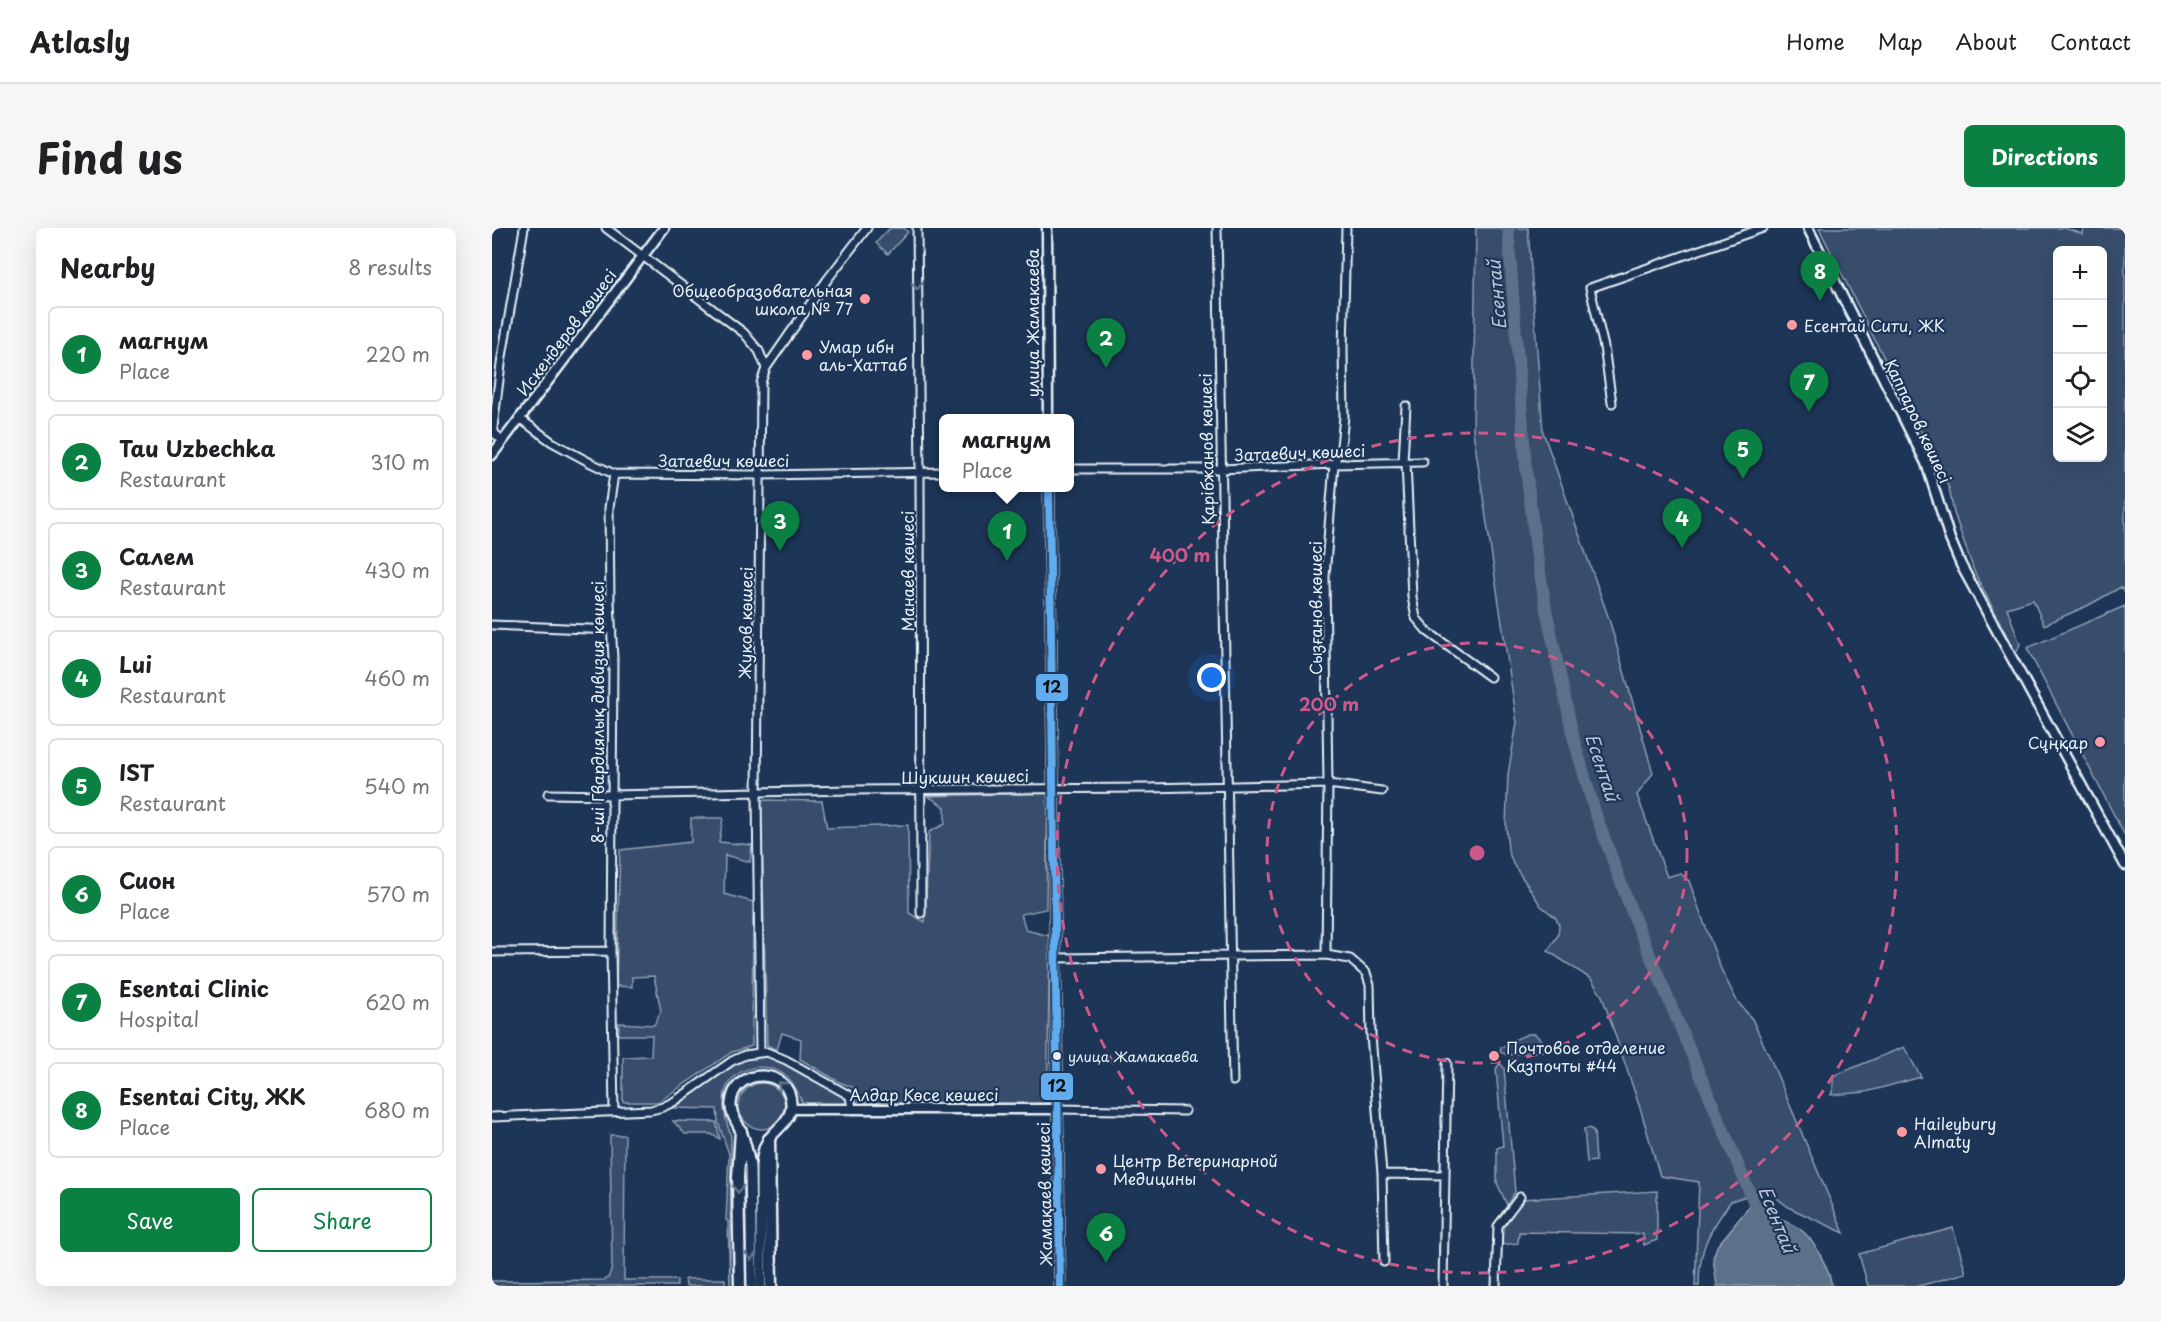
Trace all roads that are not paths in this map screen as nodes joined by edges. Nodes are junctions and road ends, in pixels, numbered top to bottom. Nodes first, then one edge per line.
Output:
1 (524, 228) edge
2 (606, 228) edge
3 (664, 228) edge
4 (867, 228) edge
5 (917, 228) edge
6 (1047, 228) edge
7 (1217, 228) edge
8 (1346, 228) edge
9 (1763, 228) edge
10 (1808, 228) edge
11 (643, 256) junction
12 (766, 368) junction
13 (1612, 403) dead end
14 (1406, 406) dead end
15 (1048, 414) edge
16 (519, 418) junction
17 (502, 440) junction
18 (492, 455) edge
19 (1404, 462) junction
20 (1423, 462) dead end
21 (1334, 464) junction
22 (1074, 469) edge
23 (1220, 469) junction
24 (920, 472) junction
25 (939, 472) edge
26 (614, 474) junction
27 (761, 475) junction
28 (1049, 492) edge
29 (492, 625) edge
30 (612, 630) junction
31 (1490, 677) dead end
32 (1328, 784) junction
33 (1225, 787) junction
34 (1053, 788) junction
35 (920, 790) junction
36 (1382, 791) dead end
37 (757, 793) junction
38 (548, 794) dead end
39 (611, 795) junction
40 (2125, 865) edge
41 (921, 913) dead end
42 (611, 951) junction
43 (492, 952) edge
44 (1326, 955) junction
45 (1231, 957) junction
46 (1056, 958) junction
47 (760, 1053) junction
48 (1447, 1063) dead end
49 (1233, 1081) dead end
50 (852, 1109) junction
51 (1058, 1109) junction
52 (791, 1110) junction
53 (1185, 1111) dead end
54 (614, 1112) junction
55 (492, 1117) edge
56 (741, 1131) junction
57 (769, 1139) junction
58 (1382, 1173) junction
59 (1444, 1175) junction
60 (1520, 1197) dead end
61 (1384, 1262) dead end
62 (740, 1286) edge
63 (752, 1286) edge
64 (761, 1286) edge
65 (771, 1286) edge
66 (1060, 1286) edge
67 (1443, 1286) edge
68 (1496, 1286) edge

1 - 17 street
2 - 11 street
3 - 11 street, Искендеров көшесі
4 - 12 street, Жуков көшесі
5 -> 24 street, Манаев көшесі
6 - 15 street, улица Жамакаева
7 - 23 street, Қарібжанов көшесі
8 - 21 street, Сызғанов көшесі
9 - 13 street
10 - 40 street, Қаппаров көшесі
11 - 12 street
11 - 16 street, Искендеров көшесі
12 - 27 street, Жуков көшесі
14 - 19 street
16 - 17 street, Искендеров көшесі
16 - 26 street, Затаевич көшесі
17 - 18 street, Искендеров көшесі
19 - 20 street, Затаевич көшесі
19 - 21 street, Затаевич көшесі
19 - 31 street
21 - 23 street, Затаевич көшесі
21 - 32 street, Сызғанов көшесі
22 - 23 street, Затаевич көшесі
23 - 33 street, Қарібжанов көшесі
24 - 25 street, Затаевич көшесі
24 - 27 street, Затаевич көшесі
24 - 35 street, Манаев көшесі
26 - 27 street, Затаевич көшесі
26 - 30 street, 8-ші Гвардиялық дивизия көшесі
27 - 37 street, Жуков көшесі
28 - 34 street
29 - 30 street
30 - 39 street, 8-ші Гвардиялық дивизия көшесі
32 - 33 street, Шукшин көшесі
32 - 36 street, Шукшин көшесі
32 - 44 street, Сызғанов көшесі
33 - 34 street, Шукшин көшесі
33 - 45 street, Қарібжанов көшесі
34 - 35 street, Шукшин көшесі
34 - 46 street
35 - 37 street, Шукшин көшесі
35 - 41 street, Манаев көшесі
37 - 39 street, Шукшин көшесі
37 - 47 street, Жуков көшесі
38 - 39 street, Шукшин көшесі
39 - 42 street, 8-ші Гвардиялық дивизия көшесі
42 - 43 street
42 - 54 street, 8-ші Гвардиялық дивизия көшесі
44 - 45 street
44 - 58 street
45 - 46 street
45 - 49 street, Қарібжанов көшесі
46 - 51 street, Жамақаев көшесі
47 - 50 street
47 - 54 street
48 - 59 street
50 - 51 street, Алдар Көсе көшесі
50 - 52 street, Алдар Көсе көшесі
51 - 53 street
51 - 66 street, Жамақаев көшесі
52 -> 56 main road
52 - 57 main road
54 - 55 street
56 -> 62 main road
56 -> 63 main road
57 - 64 main road
57 - 65 main road
58 - 59 street
58 - 61 street
59 - 67 street
60 - 68 street

